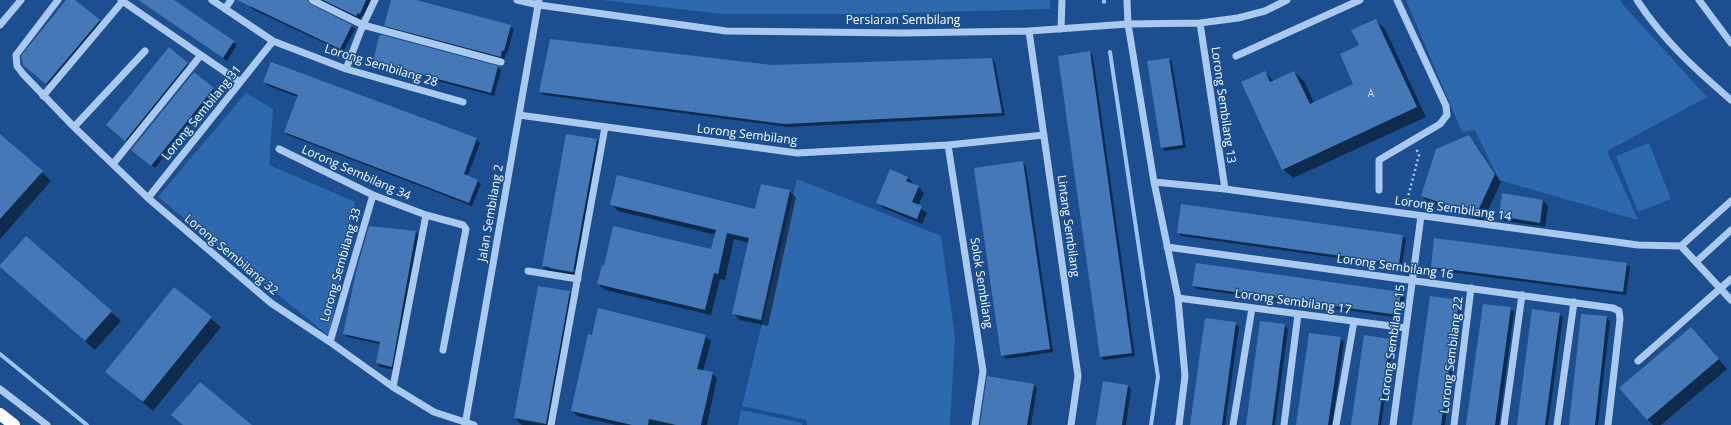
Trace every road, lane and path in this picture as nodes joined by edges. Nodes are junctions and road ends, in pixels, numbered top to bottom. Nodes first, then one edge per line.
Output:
1 (22, 0) edge
2 (58, 0) edge
3 (212, 0) edge
4 (231, 0) edge
5 (312, 0) edge
6 (375, 0) edge
7 (517, 0) edge
8 (1062, 0) edge
9 (1127, 0) edge
10 (1287, 0) edge
11 (1360, 0) edge
12 (1397, 0) edge
13 (1637, 0) edge
14 (1699, 0) edge
15 (122, 1) edge
16 (539, 3) edge
17 (225, 9) junction
18 (1200, 23) junction
19 (1128, 24) junction
20 (0, 25) edge
21 (363, 25) junction
22 (1061, 29) junction
23 (1029, 31) junction
24 (273, 42) junction
25 (1731, 43) edge
26 (145, 51) dead end
27 (201, 55) junction
28 (1236, 56) dead end
29 (501, 62) dead end
30 (346, 69) junction
31 (240, 82) junction
32 (43, 96) junction
33 (1731, 100) edge
34 (463, 102) dead end
35 (519, 115) junction
36 (74, 127) junction
37 (605, 127) junction
38 (1044, 135) junction
39 (1412, 140) junction
40 (948, 145) junction
41 (279, 149) dead end
42 (113, 164) junction
43 (1154, 182) junction
44 (1225, 189) junction
45 (1379, 190) dead end
46 (373, 195) junction
47 (148, 198) junction
48 (1731, 201) edge
49 (1407, 214) junction
50 (426, 215) junction
51 (1421, 216) junction
52 (1731, 230) edge
53 (1681, 246) junction
54 (1167, 247) junction
55 (1696, 262) junction
56 (528, 271) dead end
57 (578, 279) junction
58 (1412, 280) junction
59 (1731, 280) edge
60 (1471, 288) junction
61 (1721, 288) junction
62 (1522, 295) junction
63 (1178, 298) junction
64 (1731, 300) edge
65 (1574, 302) junction
66 (1252, 308) junction
67 (1298, 314) junction
68 (1354, 321) junction
69 (1406, 328) junction
70 (330, 342) junction
71 (443, 350) dead end
72 (1638, 361) dead end
73 (393, 387) junction
74 (0, 389) edge
75 (0, 414) edge
76 (465, 424) edge
77 (14, 425) edge
78 (48, 425) edge
79 (474, 425) edge
80 (551, 425) edge
81 (975, 425) edge
82 (1071, 425) edge
83 (1179, 425) edge
84 (1233, 425) edge
85 (1284, 425) edge
86 (1336, 425) edge
87 (1393, 425) edge
88 (1454, 425) edge
89 (1504, 425) edge
90 (1557, 425) edge
91 (1608, 425) edge

1 - 20 street
2 - 32 street, Lorong Sembilang 32
3 - 17 street, Lorong Sembilang 28
4 - 17 street
5 - 21 street
6 - 21 street
7 - 16 street, Persiaran Sembilang
8 - 22 street
9 - 19 street
10 - 18 street, Persiaran Sembilang
11 - 28 street
12 - 39 street
13 - 33 street
14 - 25 street
15 - 27 street
15 - 32 street
16 - 23 street, Persiaran Sembilang
16 - 35 street, Jalan Sembilang 2
17 - 24 street, Lorong Sembilang 28
18 - 19 street, Persiaran Sembilang
18 - 44 street, Lorong Sembilang 13
19 - 22 street, Persiaran Sembilang
19 - 43 street
21 - 29 street
21 - 30 street
22 - 23 street, Persiaran Sembilang
23 - 38 street, Lintang Sembilang
24 - 30 street, Lorong Sembilang 28
24 - 31 street, Lorong Sembilang 31
26 - 36 street
27 - 31 street
27 - 42 street
30 - 34 street, Lorong Sembilang 28
31 - 47 street, Lorong Sembilang 31
32 - 36 street, Lorong Sembilang 32
35 - 37 street, Lorong Sembilang
35 - 76 street, Jalan Sembilang 2
36 - 42 street, Lorong Sembilang 32
37 - 40 street, Lorong Sembilang
37 - 57 street
38 - 40 street, Lorong Sembilang
38 - 82 street, Lintang Sembilang
39 - 45 street
39 - 49 path
40 - 81 street, Solok Sembilang
41 - 46 street, Lorong Sembilang 34
42 - 47 street, Lorong Sembilang 32
43 - 44 street, Lorong Sembilang 14
43 - 54 street
44 - 49 street, Lorong Sembilang 14
46 - 50 street, Lorong Sembilang 34
46 - 70 street, Lorong Sembilang 33
47 - 70 street, Lorong Sembilang 32
48 - 53 street
49 - 51 street, Lorong Sembilang 14
50 - 71 street, Lorong Sembilang 34
50 - 73 street
51 - 53 street, Lorong Sembilang 14
51 - 58 street, Lorong Sembilang 15
52 - 55 street
53 - 55 street
54 - 58 street, Lorong Sembilang 16
54 - 63 street
55 - 61 street
56 - 57 street
57 - 80 street
58 - 60 street, Lorong Sembilang 16
58 - 69 street, Lorong Sembilang 15
59 - 61 street
60 - 62 street, Lorong Sembilang 16
60 - 88 street, Lorong Sembilang 22
61 - 64 street
61 - 72 street
62 - 65 street, Lorong Sembilang 16
62 - 89 street
63 - 66 street, Lorong Sembilang 17
63 - 83 street
65 - 90 street
65 - 91 street, Lorong Sembilang 16
66 - 67 street, Lorong Sembilang 17
66 - 84 street
67 - 68 street, Lorong Sembilang 17
67 - 85 street
68 - 69 street, Lorong Sembilang 17
68 - 86 street
69 - 87 street, Lorong Sembilang 15
70 - 73 street, Lorong Sembilang 32
73 - 76 street, Lorong Sembilang 32
74 - 78 street
75 - 77 highway
76 - 79 street, Lorong Sembilang 32

